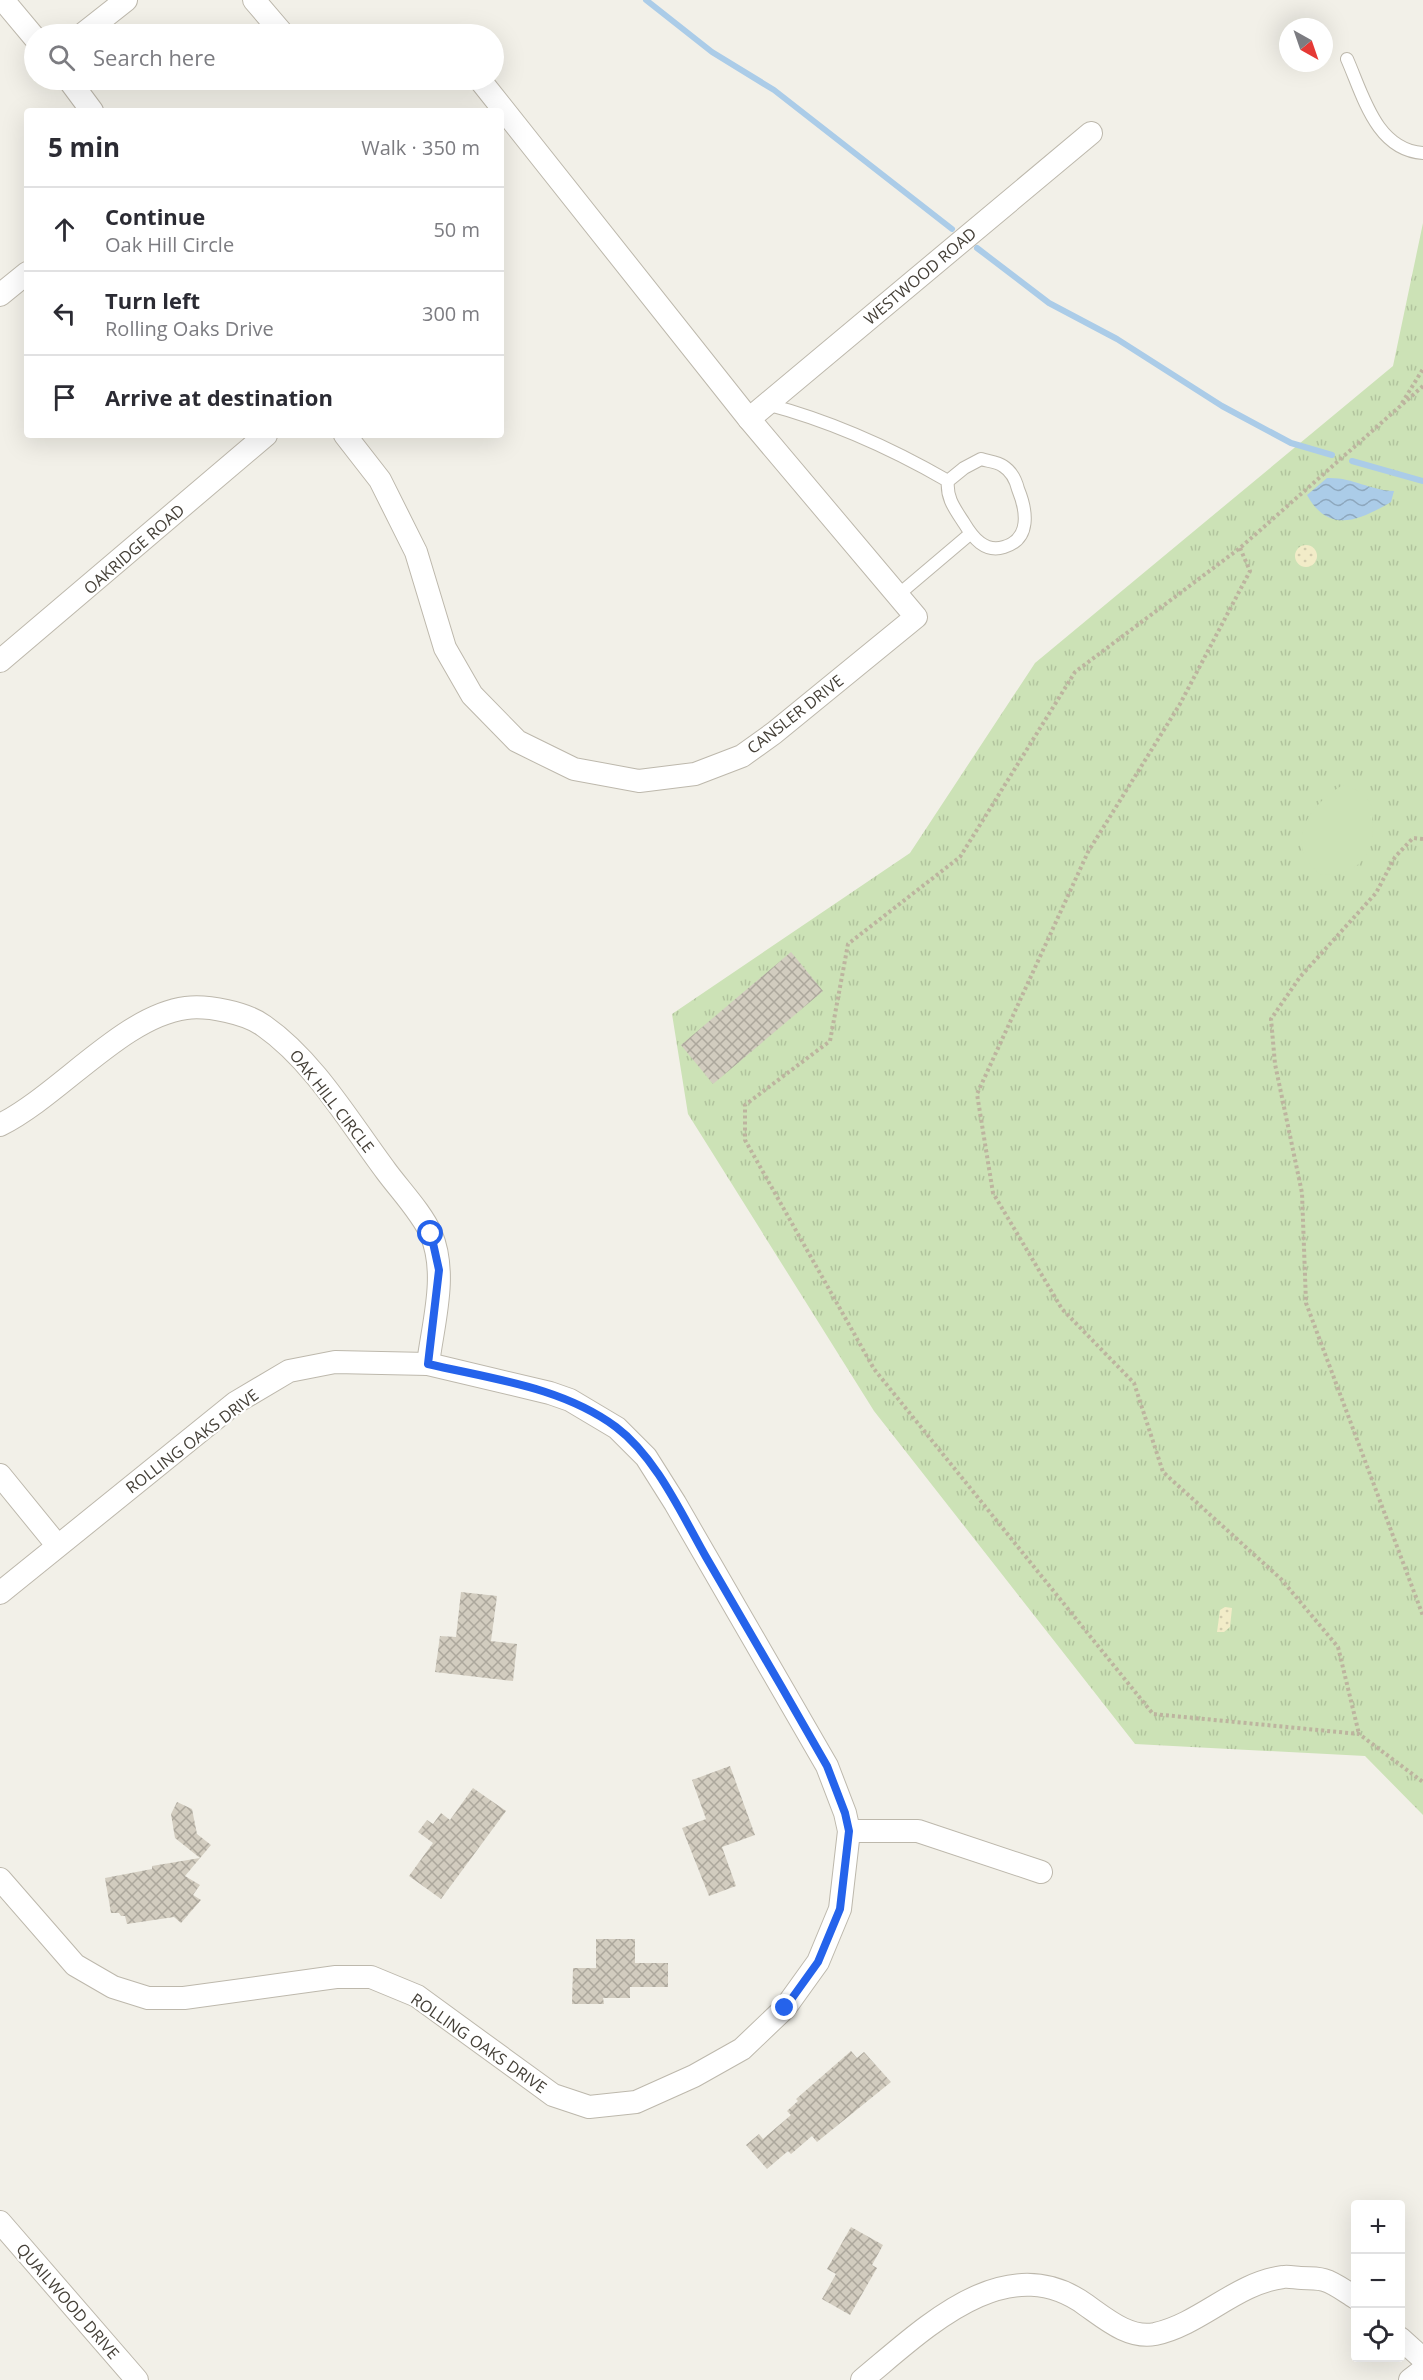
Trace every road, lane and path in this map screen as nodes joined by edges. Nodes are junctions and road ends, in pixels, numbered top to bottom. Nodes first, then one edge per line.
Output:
1 (3, 0) edge
2 (126, 0) edge
3 (254, 0) edge
4 (96, 24) edge
5 (274, 24) edge
6 (24, 25) edge
7 (1347, 59) dead end
8 (76, 90) edge
9 (488, 90) edge
10 (90, 108) edge
11 (502, 108) edge
12 (504, 110) edge
13 (1091, 133) dead end
14 (1423, 153) edge
15 (24, 275) edge
16 (0, 295) edge
17 (1423, 369) edge
18 (1423, 386) edge
19 (766, 404) junction
20 (1398, 409) junction
21 (749, 419) junction
22 (262, 438) edge
23 (347, 438) edge
24 (948, 481) junction
25 (970, 534) junction
26 (1240, 548) junction
27 (898, 595) junction
28 (0, 662) edge
29 (1423, 840) edge
30 (0, 1125) edge
31 (428, 1364) junction
32 (0, 1475) edge
33 (57, 1545) junction
34 (0, 1593) edge
35 (1423, 1616) edge
36 (1359, 1734) junction
37 (1423, 1782) edge
38 (849, 1831) junction
39 (1041, 1872) dead end
40 (0, 1879) edge
41 (0, 2222) edge
42 (1351, 2295) edge
43 (1405, 2342) edge
44 (1423, 2360) edge
45 (1423, 2370) edge
46 (136, 2380) edge
47 (862, 2380) edge
48 (1410, 2380) edge

1 - 6 street
2 - 4 street
3 - 5 street
7 - 14 lane
8 - 10 street
9 - 11 street
12 - 21 street
13 - 19 street, WESTWOOD ROAD
15 - 16 street
17 - 20 path
18 - 20 path
19 - 21 street, WESTWOOD ROAD
19 - 24 lane
20 - 26 path
21 - 27 street
22 - 28 street, OAKRIDGE ROAD
23 - 27 street, CANSLER DRIVE
24 - 25 lane
24 - 25 lane
25 - 27 lane
26 - 36 path
26 - 36 path
29 - 35 path
30 - 31 street, OAK HILL CIRCLE
31 - 33 street, ROLLING OAKS DRIVE
31 - 38 street, ROLLING OAKS DRIVE
32 - 33 street
33 - 34 street, ROLLING OAKS DRIVE
36 - 37 path
38 - 39 street
38 - 40 street, ROLLING OAKS DRIVE
41 - 46 street, QUAILWOOD DRIVE
42 - 47 street
43 - 44 street
45 - 48 street

